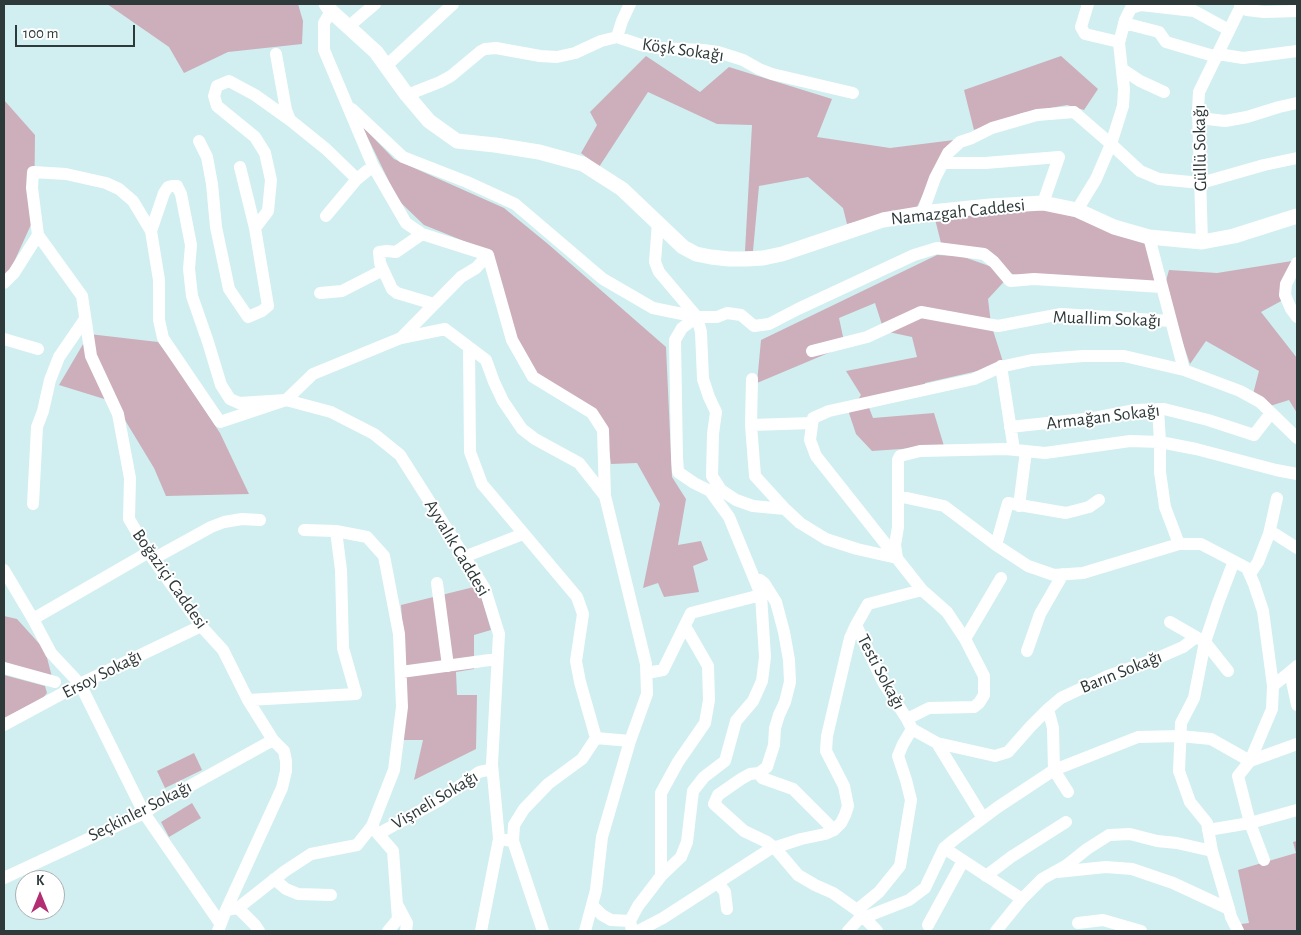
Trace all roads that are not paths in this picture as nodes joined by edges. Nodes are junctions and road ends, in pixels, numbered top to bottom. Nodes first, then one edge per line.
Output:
1 (375, 4) edge
2 (453, 4) edge
3 (630, 4) edge
4 (1088, 4) edge
5 (1241, 5) edge
6 (328, 7) edge
7 (1297, 12) edge
8 (1124, 23) junction
9 (348, 27) junction
10 (1229, 30) junction
11 (617, 37) junction
12 (1119, 42) junction
13 (1297, 51) edge
14 (276, 54) dead end
15 (1218, 56) junction
16 (386, 66) junction
17 (1122, 69) junction
18 (1164, 92) dead end
19 (853, 93) dead end
20 (407, 95) junction
21 (1297, 103) edge
22 (346, 104) junction
23 (1198, 114) junction
24 (290, 120) junction
25 (199, 141) dead end
26 (1111, 144) junction
27 (1297, 158) edge
28 (944, 163) junction
29 (240, 166) dead end
30 (374, 166) junction
31 (357, 179) junction
32 (1201, 184) junction
33 (1043, 203) junction
34 (1077, 210) junction
35 (922, 214) junction
36 (326, 216) dead end
37 (1297, 216) edge
38 (658, 222) junction
39 (255, 228) junction
40 (151, 231) junction
41 (422, 234) junction
42 (38, 235) junction
43 (1149, 237) junction
44 (1202, 242) junction
45 (488, 255) junction
46 (1297, 263) edge
47 (383, 270) junction
48 (4, 283) edge
49 (1162, 287) junction
50 (320, 293) dead end
51 (434, 304) junction
52 (697, 317) junction
53 (1297, 317) edge
54 (85, 319) junction
55 (1171, 321) junction
56 (401, 338) junction
57 (4, 339) edge
58 (469, 348) junction
59 (38, 349) dead end
60 (812, 351) dead end
61 (1001, 366) junction
62 (1184, 370) junction
63 (752, 379) dead end
64 (286, 400) junction
65 (1158, 409) junction
66 (1271, 413) junction
67 (812, 423) junction
68 (751, 425) junction
69 (1010, 427) junction
70 (1297, 438) edge
71 (1160, 442) junction
72 (1020, 451) junction
73 (1297, 474) edge
74 (718, 493) junction
75 (605, 496) junction
76 (898, 496) junction
77 (1277, 498) dead end
78 (1099, 500) dead end
79 (33, 504) dead end
80 (1019, 506) junction
81 (785, 509) junction
82 (260, 520) dead end
83 (304, 530) dead end
84 (336, 532) junction
85 (523, 534) junction
86 (1269, 534) junction
87 (1178, 544) junction
88 (996, 545) junction
89 (1297, 548) edge
90 (151, 555) junction
91 (464, 557) junction
92 (897, 558) junction
93 (1234, 561) junction
94 (4, 570) edge
95 (1063, 574) junction
96 (1250, 574) junction
97 (1001, 578) dead end
98 (754, 579) junction
99 (437, 583) dead end
100 (922, 590) junction
101 (761, 594) junction
102 (33, 619) junction
103 (1170, 622) dead end
104 (856, 625) junction
105 (201, 626) junction
106 (685, 626) junction
107 (965, 639) junction
108 (1201, 640) junction
109 (1027, 651) dead end
110 (51, 654) junction
111 (497, 659) junction
112 (448, 666) junction
113 (4, 668) edge
114 (1293, 669) edge
115 (1228, 671) dead end
116 (401, 672) junction
117 (646, 673) junction
118 (55, 682) junction
119 (80, 684) junction
120 (1273, 686) junction
121 (62, 694) junction
122 (248, 700) junction
123 (1297, 705) edge
124 (1048, 709) junction
125 (909, 724) junction
126 (4, 725) edge
127 (1180, 736) junction
128 (596, 738) junction
129 (273, 740) junction
130 (630, 741) junction
131 (937, 743) junction
132 (1297, 744) edge
133 (1250, 761) junction
134 (492, 769) junction
135 (1054, 770) junction
136 (759, 773) junction
137 (1068, 792) dead end
138 (1297, 810) edge
139 (144, 812) junction
140 (983, 818) junction
141 (1066, 822) dead end
142 (1250, 823) junction
143 (375, 830) junction
144 (834, 830) junction
145 (1208, 830) junction
146 (500, 839) junction
147 (513, 841) junction
148 (775, 848) junction
149 (944, 848) junction
150 (1212, 851) junction
151 (1264, 860) dead end
152 (963, 861) junction
153 (1055, 872) junction
154 (661, 876) junction
155 (986, 876) junction
156 (4, 878) edge
157 (274, 879) junction
158 (718, 883) junction
159 (331, 895) dead end
160 (1022, 899) junction
161 (397, 905) junction
162 (592, 905) junction
163 (232, 909) junction
164 (727, 909) dead end
165 (1229, 909) junction
166 (861, 914) junction
167 (1078, 923) dead end
168 (928, 925) dead end
169 (219, 927) edge
170 (637, 929) edge
171 (259, 931) edge
172 (388, 931) edge
173 (406, 931) edge
174 (481, 931) edge
175 (543, 931) edge
176 (585, 931) edge
177 (848, 931) edge
178 (877, 931) edge
179 (996, 931) edge
180 (1141, 931) edge
181 (1238, 931) edge

1 - 9 street
2 - 16 street
3 - 11 street
4 - 12 street
5 - 7 street
5 - 10 street, Güllü Sokağı
6 - 9 main road, Namazgah Caddesi
6 - 22 street
8 - 10 street
8 - 12 street
8 - 15 street
9 - 16 main road, Namazgah Caddesi
10 - 15 street, Güllü Sokağı
11 - 19 street, Köşk Sokağı
11 - 20 street
12 - 17 street
13 - 15 street
14 - 24 street
15 - 23 street, Güllü Sokağı
16 - 20 main road, Namazgah Caddesi
17 - 18 street
17 - 26 street
20 - 38 main road, Namazgah Caddesi
21 - 23 street
22 - 30 street
22 - 52 street
23 - 32 street, Güllü Sokağı
24 - 31 street
24 - 39 street
25 - 39 street
26 - 28 street
26 - 32 street
26 - 34 street
27 - 32 street
28 - 33 street
28 - 35 street
29 - 39 street
30 - 31 street
30 - 41 street
31 - 36 street
32 - 44 street, Güllü Sokağı
33 - 34 main road, Namazgah Caddesi
33 - 35 main road, Namazgah Caddesi
34 - 43 main road, Namazgah Caddesi
35 - 38 main road, Namazgah Caddesi
37 - 44 main road, Namazgah Caddesi
38 - 52 street
40 - 42 street
40 - 64 street
40 - 64 street
41 - 45 street
41 - 47 street
42 - 48 street
42 - 54 street, Boğaziçi Caddesi
43 - 44 main road, Namazgah Caddesi
43 - 49 street
45 - 51 street
45 - 75 street
46 - 53 street
47 - 50 street
47 - 51 street
49 - 52 street
49 - 55 street
51 - 56 street
52 - 74 street
52 - 74 street
54 - 79 street
54 - 90 street, Boğaziçi Caddesi
55 - 60 street, Muallim Sokağı
55 - 62 street
56 - 58 street
56 - 64 street
57 - 59 street
58 - 75 street
58 - 85 street
61 - 62 street
61 - 67 street
61 - 69 street
62 - 66 street
63 - 68 street
64 - 91 street, Ayvalık Caddesi
65 - 66 street, Armağan Sokağı
65 - 69 street, Armağan Sokağı
65 - 71 street
66 - 70 street
67 - 68 street
67 - 92 street
68 - 81 street
69 - 72 street
71 - 72 street
71 - 73 street
71 - 87 street
72 - 76 street
72 - 80 street
74 - 81 street
74 - 98 street
75 - 117 street
76 - 88 street
76 - 92 street
77 - 86 street
78 - 80 street
80 - 88 street
81 - 92 street
82 - 90 street
83 - 84 street
84 - 116 street
84 - 122 street
85 - 91 street
85 - 128 street
86 - 89 street
86 - 96 street
87 - 93 street
87 - 95 street
88 - 95 street
90 - 102 street
90 - 105 street, Boğaziçi Caddesi
91 - 111 street, Ayvalık Caddesi
92 - 100 street
93 - 96 street
93 - 108 street
94 - 102 street
95 - 109 street
96 - 120 street
97 - 107 street
98 - 101 street
98 - 136 street
99 - 112 street
100 - 104 street
100 - 107 street
101 - 106 street
101 - 154 street
102 - 110 street
103 - 108 street
104 - 125 street, Testi Sokağı
104 - 144 street
105 - 119 street, Ersoy Sokağı
105 - 122 street, Boğaziçi Caddesi
106 - 117 street
106 - 154 street
107 - 125 street
108 - 115 street
108 - 124 street, Barın Sokağı
108 - 127 street
110 - 118 street
110 - 119 street
111 - 112 street
111 - 134 street, Ayvalık Caddesi
112 - 116 street
113 - 118 street
114 - 120 street
114 - 123 street
116 - 143 street
117 - 130 street
118 - 121 street
119 - 121 street, Ersoy Sokağı
119 - 139 street
120 - 133 street
121 - 126 street, Ersoy Sokağı
122 - 129 street, Boğaziçi Caddesi
124 - 131 street, Barın Sokağı
124 - 135 street
125 - 131 street, Testi Sokağı
125 - 166 street
127 - 133 street
127 - 135 street
127 - 145 street
128 - 130 street
128 - 147 street
129 - 139 street, Seçkinler Sokağı
129 - 163 street, Boğaziçi Caddesi
130 - 162 street
131 - 140 street, Testi Sokağı
132 - 133 street
133 - 142 street
134 - 143 street, Vişneli Sokağı
134 - 146 street, Ayvalık Caddesi
135 - 137 street
135 - 140 street
136 - 144 street
136 - 148 street
138 - 142 street
139 - 156 street, Seçkinler Sokağı
139 - 169 street
140 - 149 street
141 - 155 street
142 - 145 street
142 - 151 street
143 - 157 street
143 - 161 street
144 - 148 street
145 - 150 street
146 - 147 street
146 - 174 street
147 - 175 street
148 - 158 street
148 - 166 street
149 - 152 street
149 - 166 street
150 - 153 street
150 - 165 street
152 - 155 street
152 - 168 street
153 - 160 street
153 - 165 street
154 - 170 street
155 - 160 street
157 - 159 street
157 - 163 street
158 - 164 street
158 - 170 street
160 - 179 street
161 - 172 street
161 - 173 street
162 - 170 street
162 - 176 street
163 - 169 street, Boğaziçi Caddesi
163 - 171 street
165 - 181 street
166 - 177 street
166 - 178 street
167 - 180 street

